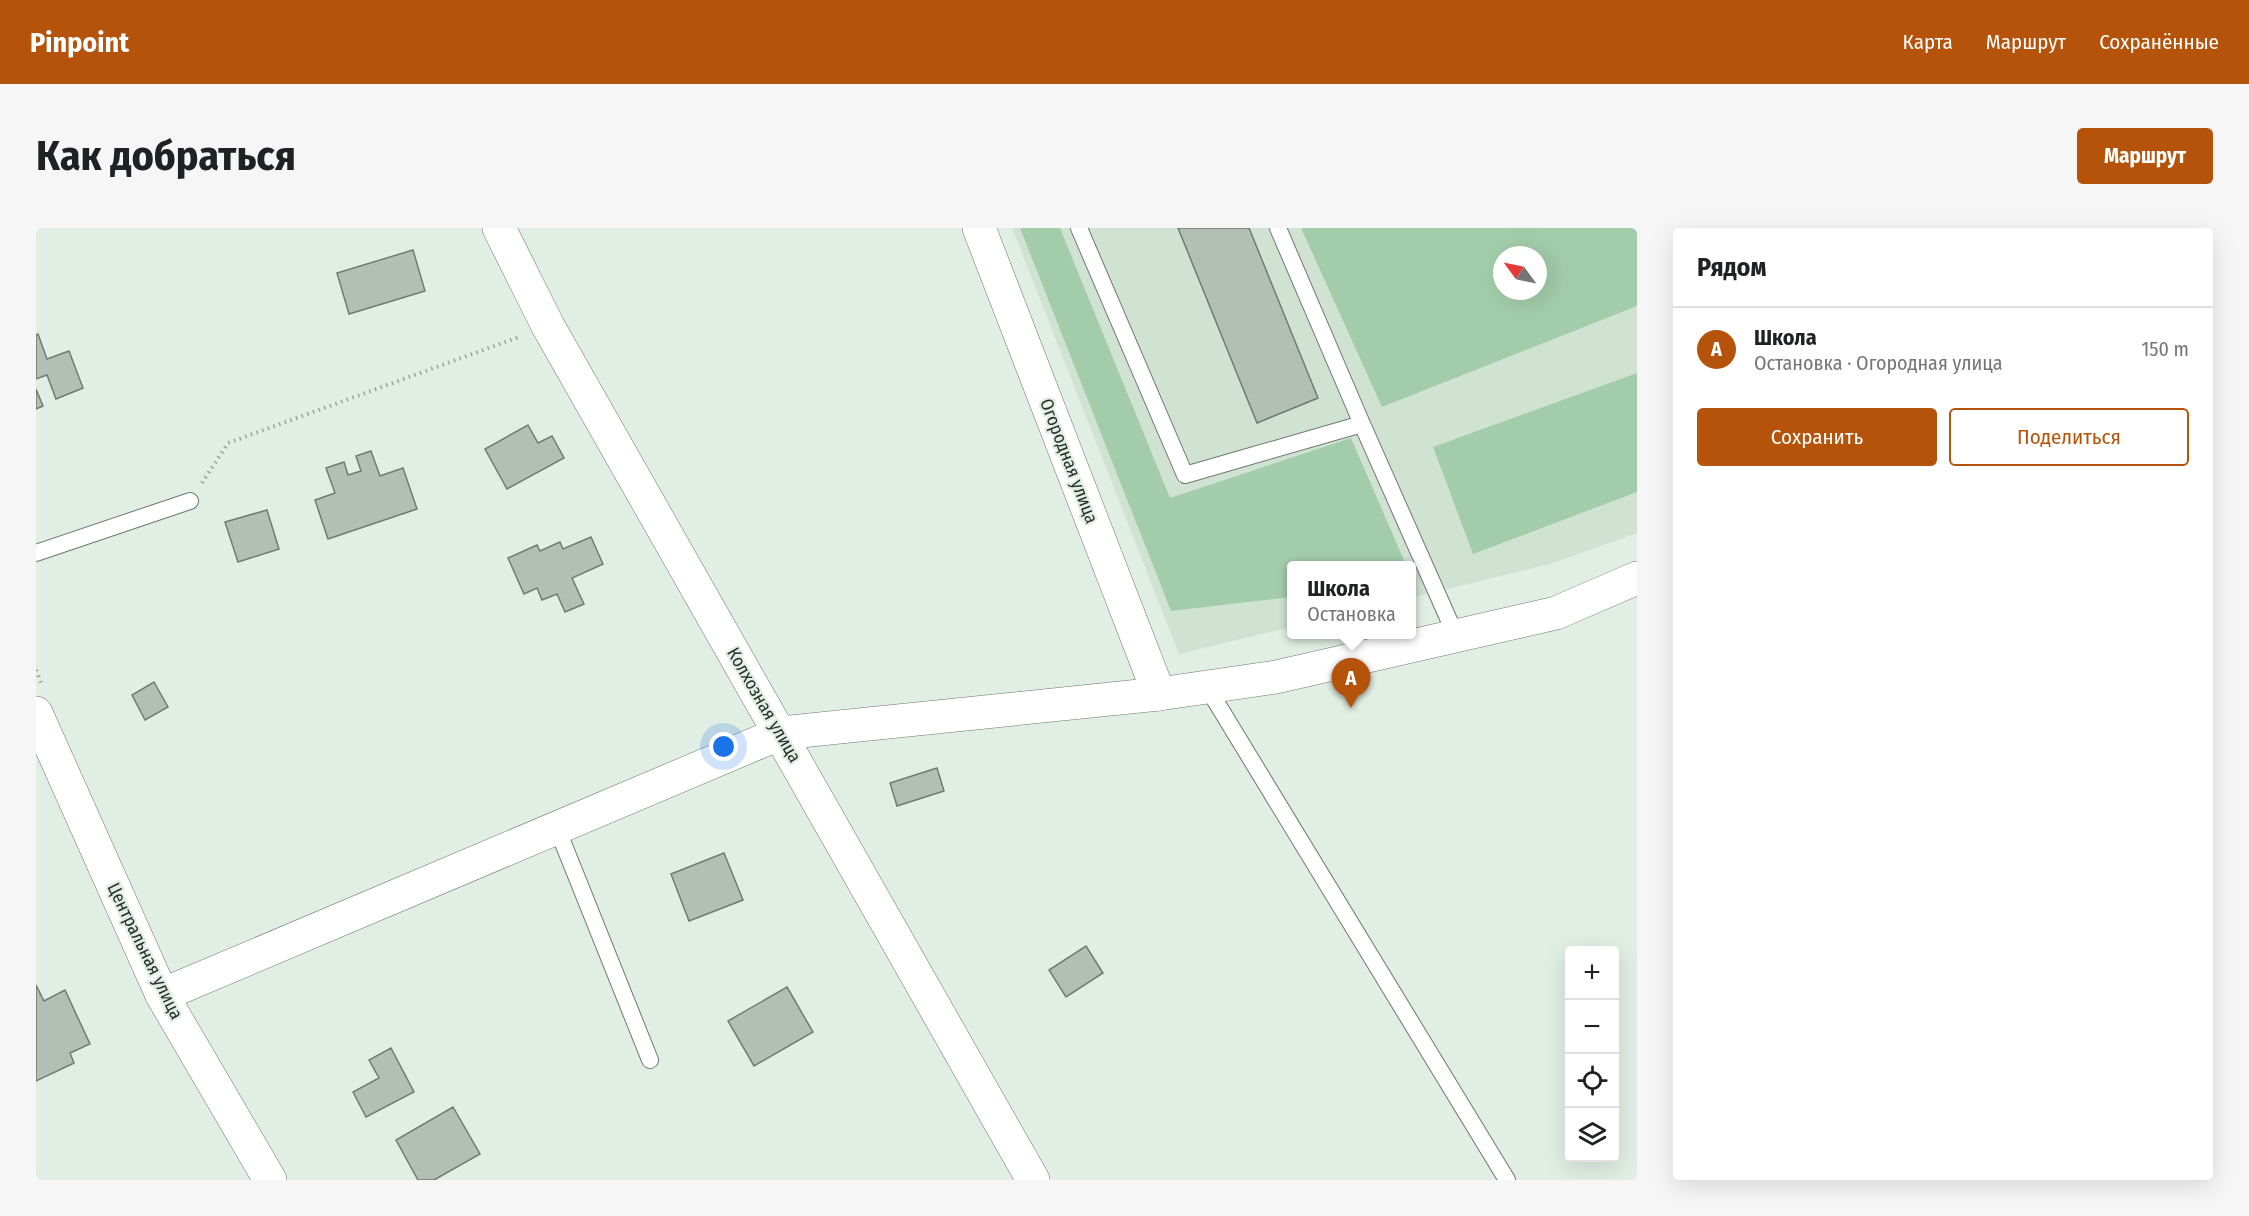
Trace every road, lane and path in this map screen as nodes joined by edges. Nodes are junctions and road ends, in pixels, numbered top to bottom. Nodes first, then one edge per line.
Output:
1 (499, 228) edge
2 (979, 228) edge
3 (1079, 228) edge
4 (1278, 228) edge
5 (548, 326) junction
6 (1362, 424) junction
7 (190, 501) joint
8 (36, 553) edge
9 (1637, 578) edge
10 (1456, 636) junction
11 (1207, 687) junction
12 (1159, 694) junction
13 (36, 713) edge
14 (781, 733) junction
15 (557, 828) junction
16 (162, 995) junction
17 (650, 1060) dead end
18 (270, 1180) edge
19 (1033, 1180) edge
20 (1508, 1180) edge

1 - 5 street, Колхозная улица
2 - 12 street, Огородная улица
3 - 6 lane
4 - 6 lane
5 - 7 path
5 - 14 street, Колхозная улица
6 - 10 lane
7 - 8 lane
9 - 10 street
10 - 11 street
11 - 12 street
11 - 20 lane
12 - 14 street
13 - 16 street, Центральная улица
14 - 15 street
14 - 19 street, Колхозная улица
15 - 16 street
15 - 17 lane
16 - 18 street, Центральная улица

